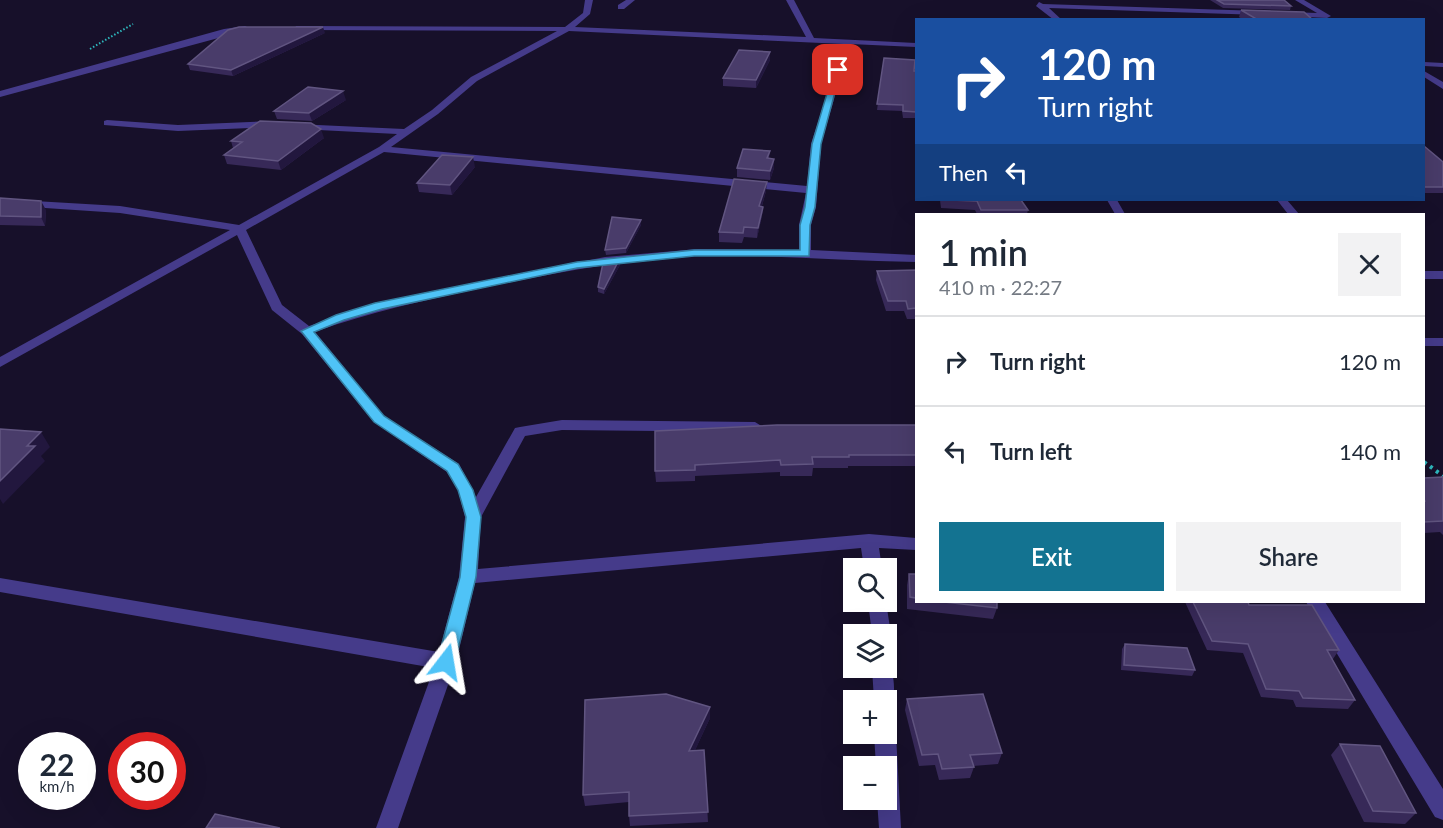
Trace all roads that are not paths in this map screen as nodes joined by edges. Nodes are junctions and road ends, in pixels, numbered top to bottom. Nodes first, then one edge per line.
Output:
1 (589, 0) edge
2 (631, 0) edge
3 (790, 0) edge
4 (1299, 0) edge
5 (1038, 3) edge
6 (621, 7) dead end
7 (1270, 13) edge
8 (1281, 14) edge
9 (1057, 18) edge
10 (1330, 18) edge
11 (258, 28) edge
12 (290, 28) edge
13 (567, 29) junction
14 (811, 39) junction
15 (847, 42) junction
16 (915, 45) edge
17 (1425, 64) edge
18 (1443, 65) edge
19 (1425, 75) edge
20 (1443, 86) edge
21 (0, 94) edge
22 (107, 123) dead end
23 (281, 125) edge
24 (292, 126) edge
25 (408, 132) junction
26 (382, 149) junction
27 (812, 190) junction
28 (1283, 201) edge
29 (0, 202) edge
30 (1292, 213) edge
31 (238, 228) junction
32 (805, 253) junction
33 (915, 259) edge
34 (1425, 275) edge
35 (1443, 275) edge
36 (307, 331) junction
37 (1425, 342) edge
38 (1443, 342) edge
39 (0, 363) edge
40 (775, 428) edge
41 (473, 517) junction
42 (869, 541) junction
43 (915, 544) edge
44 (872, 558) edge
45 (468, 577) junction
46 (0, 585) edge
47 (1316, 603) edge
48 (446, 662) junction
49 (886, 744) edge
50 (1439, 797) edge
51 (387, 828) edge
52 (890, 828) edge

1 - 13 street
2 - 6 street
3 - 14 street
4 - 10 street
5 - 7 street
5 - 9 street
8 - 10 street
11 - 21 street
12 - 13 street
13 - 14 street
13 - 25 street
14 - 15 street
15 - 16 street
15 - 27 street
17 - 18 street
19 - 20 street
22 - 23 street
24 - 25 street
25 - 26 street
26 - 27 street
26 - 31 street
27 - 32 street
28 - 30 street
29 - 31 street
31 - 36 street
31 - 39 street
32 - 33 street
32 - 36 street
34 - 35 street
36 - 41 street
37 - 38 street
40 - 41 street
41 - 45 street
42 - 43 street
42 - 44 street
42 - 45 street
45 - 48 street
46 - 48 street
47 - 50 street
48 - 51 street
49 - 52 street

